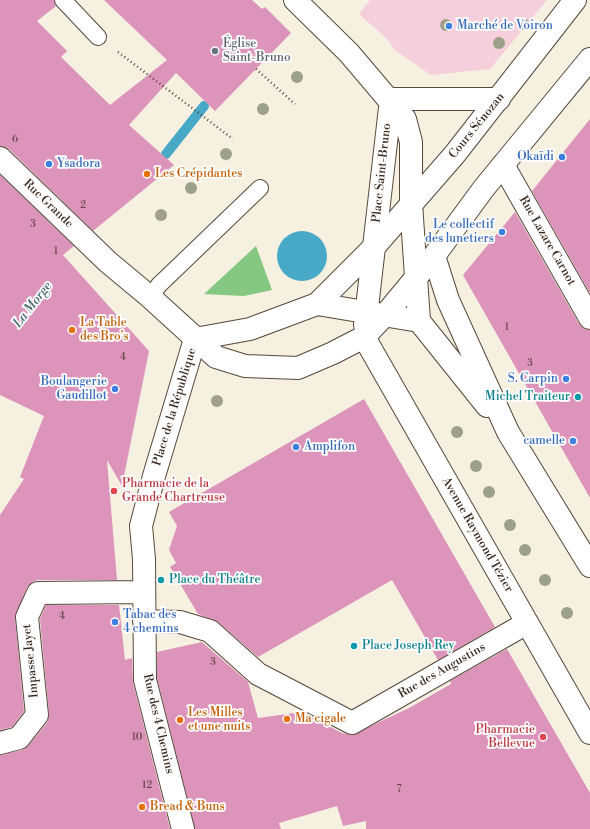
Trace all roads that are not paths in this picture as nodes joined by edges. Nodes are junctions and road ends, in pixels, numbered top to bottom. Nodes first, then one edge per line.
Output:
1 (63, 0) edge
2 (576, 0) edge
3 (303, 3) edge
4 (98, 37) road end
5 (590, 59) edge
6 (499, 99) junction
7 (391, 100) junction
8 (0, 158) edge
9 (503, 165) junction
10 (260, 188) dead end
11 (411, 204) junction
12 (374, 247) junction
13 (96, 250) joint
14 (434, 256) junction
15 (417, 278) junction
16 (150, 297) junction
17 (317, 304) junction
18 (376, 313) junction
19 (590, 318) edge
20 (419, 321) junction
21 (364, 337) junction
22 (195, 339) junction
23 (508, 432) junction
24 (590, 566) edge
25 (143, 592) junction
26 (144, 621) junction
27 (527, 623) junction
28 (590, 733) edge
29 (0, 743) edge
30 (183, 829) edge

1 - 4 lane
2 - 6 main road, Cours Sénozan
3 - 7 main road, Place Saint-Bruno
5 - 9 main road
6 - 7 main road
6 - 11 main road, Cours Sénozan
7 - 11 main road, Place Saint-Bruno
7 - 12 main road, Place Saint-Bruno
8 - 13 main road, Rue Grande
9 - 14 main road
9 - 19 main road, Rue Lazare Carnot
10 - 16 lane
11 - 12 main road, Cours Sénozan
11 - 15 main road, Place Saint-Bruno
12 - 17 main road, Place de la République
12 - 18 main road, Place Saint-Bruno
13 - 16 main road, Place de la République
14 - 15 main road
14 - 23 main road
15 - 18 main road
15 - 20 main road, Place Saint-Bruno
16 - 22 main road, Place de la République
17 - 18 main road
17 - 22 main road, Place de la République
18 - 20 main road
18 - 21 main road, Place Saint-Bruno
20 - 23 main road
21 - 22 main road, Place de la République
21 - 27 main road, Avenue Raymond Tézier
22 - 25 main road, Place de la République
23 - 24 main road
25 - 26 main road, Rue des 4 Chemins
25 - 29 main road, Impasse Jayet
26 - 27 main road, Rue des Augustins
26 - 30 main road, Rue des 4 Chemins
27 - 28 main road, Avenue Raymond Tézier

